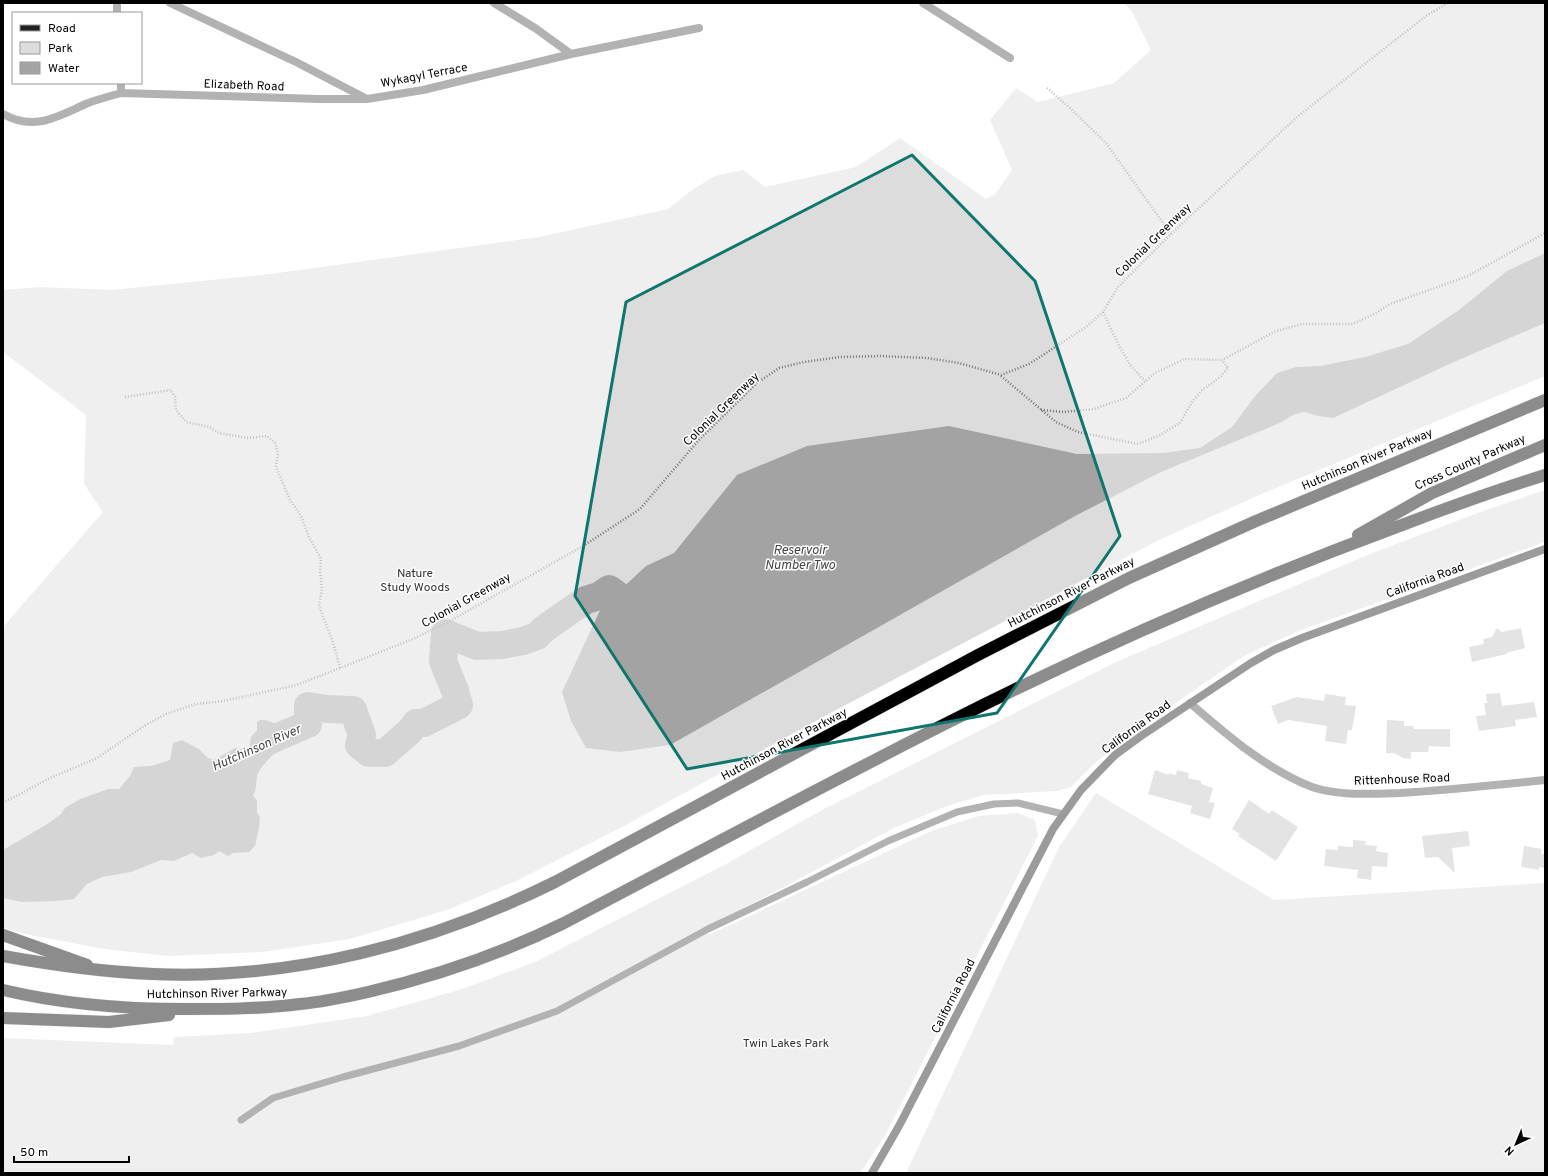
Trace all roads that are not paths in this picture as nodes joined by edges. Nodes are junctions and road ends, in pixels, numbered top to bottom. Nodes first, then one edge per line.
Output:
1 (170, 3) edge
2 (494, 3) edge
3 (923, 3) edge
4 (699, 28) dead end
5 (571, 54) junction
6 (1010, 58) dead end
7 (121, 84) edge
8 (121, 93) junction
9 (367, 99) junction
10 (3, 114) edge
11 (1545, 400) edge
12 (1545, 445) edge
13 (1545, 475) edge
14 (1545, 550) edge
15 (1324, 554) junction
16 (1190, 703) junction
17 (1545, 780) edge
18 (1063, 814) junction
19 (3, 935) edge
20 (3, 956) edge
21 (105, 971) junction
22 (3, 990) edge
23 (206, 1009) junction
24 (3, 1018) edge
25 (241, 1120) dead end
26 (872, 1173) edge

1 - 9 street, Wykagyl Terrace
2 - 5 street
3 - 6 street
4 - 5 street, Wykagyl Terrace
5 - 9 street, Wykagyl Terrace
7 - 8 street
8 - 9 street, Elizabeth Road
8 - 10 street, Elizabeth Road
11 - 21 highway, Hutchinson River Parkway
12 - 15 highway, Cross County Parkway
13 - 15 highway, Hutchinson River Parkway
14 - 16 main road, California Road
15 - 23 highway, Hutchinson River Parkway
16 - 17 street, Rittenhouse Road
16 - 18 main road, California Road
18 - 25 lane
18 - 26 main road, California Road
19 - 21 highway
20 - 21 highway, Hutchinson River Parkway
22 - 23 highway, Hutchinson River Parkway
23 - 24 highway

